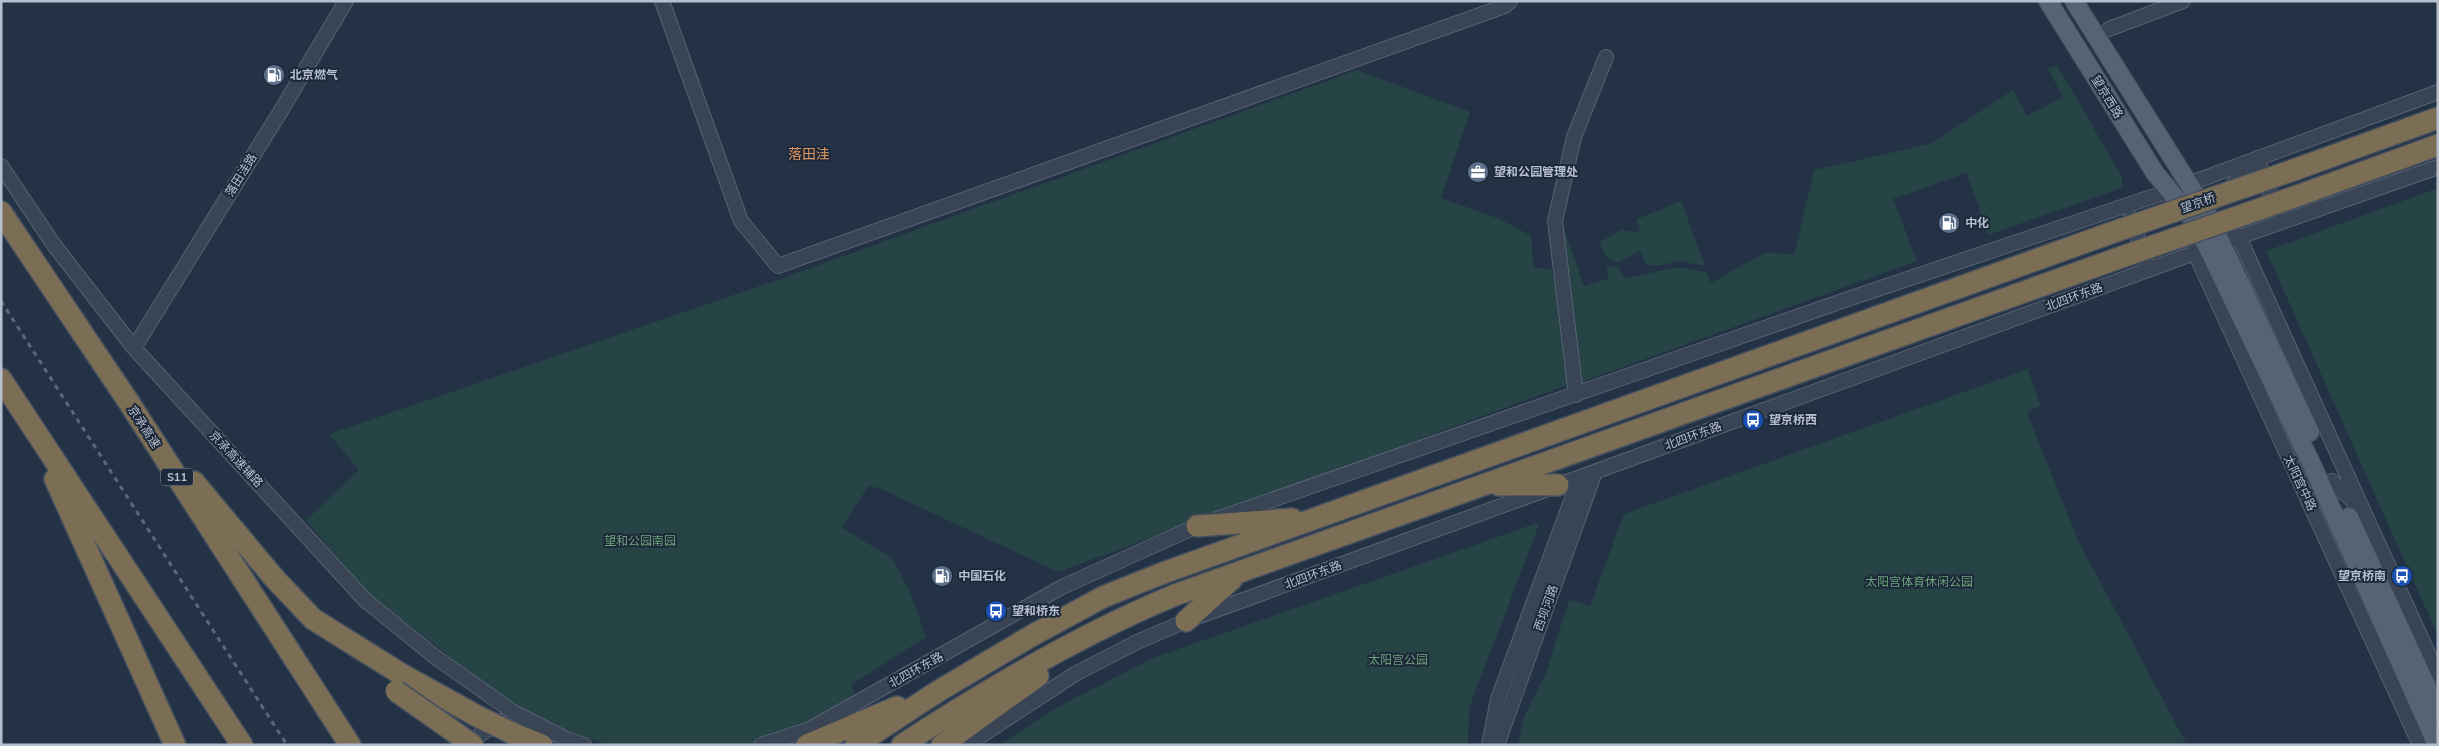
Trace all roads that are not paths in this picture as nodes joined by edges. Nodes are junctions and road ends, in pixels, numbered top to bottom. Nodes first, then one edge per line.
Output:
1 (346, 1) edge
2 (662, 1) edge
3 (1510, 1) edge
4 (2048, 1) edge
5 (2074, 1) edge
6 (2183, 1) edge
7 (2109, 30) dead end
8 (1606, 57) dead end
9 (2438, 92) edge
10 (2438, 118) edge
11 (2438, 145) edge
12 (2257, 158) junction
13 (1, 166) edge
14 (2438, 167) edge
15 (2188, 184) junction
16 (2169, 191) junction
17 (2126, 204) junction
18 (1, 212) edge
19 (2199, 216) junction
20 (2280, 223) junction
21 (2216, 245) junction
22 (2116, 258) joint
23 (2149, 270) junction
24 (134, 348) junction
25 (1, 379) edge
26 (1576, 394) junction
27 (128, 401) junction
28 (30, 422) junction
29 (2313, 467) junction
30 (1595, 472) junction
31 (1580, 477) junction
32 (2332, 481) junction
33 (1484, 485) junction
34 (1558, 486) junction
35 (2363, 511) junction
36 (1319, 517) junction
37 (1197, 526) junction
38 (2320, 527) junction
39 (1239, 573) junction
40 (313, 619) junction
41 (1114, 621) junction
42 (1186, 621) junction
43 (2438, 675) edge
44 (144, 680) junction
45 (937, 692) junction
46 (2438, 711) edge
47 (513, 712) junction
48 (161, 745) edge
49 (175, 745) edge
50 (242, 745) edge
51 (350, 745) edge
52 (465, 745) edge
53 (473, 745) edge
54 (542, 745) edge
55 (584, 745) edge
56 (761, 745) edge
57 (807, 745) edge
58 (856, 745) edge
59 (902, 745) edge
60 (942, 745) edge
61 (967, 745) edge
62 (1488, 745) edge
63 (1497, 745) edge
64 (2420, 745) edge
65 (2437, 745) edge

1 - 24 street, 落田洼路
2 - 3 street
4 - 16 main road, 望京西路
5 - 15 main road, 望京西路
6 - 7 street
8 - 26 street
9 - 12 street
10 - 36 highway, 望京桥, bridge
11 - 22 highway, 望京桥, bridge
12 - 15 street
12 - 19 street
12 - 20 street
13 - 24 street, 京承高速辅路
14 - 20 street, 北四环东路
15 - 16 street, 北四环东路
15 - 19 main road, 望京西路
16 - 17 street, 北四环东路
16 - 19 main road, 望京西路
17 - 23 street
17 - 26 street, 北四环东路
18 - 27 highway, 京承高速 / S11
19 - 21 main road
19 - 21 street, 太阳宫中路
19 - 23 street
20 - 21 street, 北四环东路
21 - 23 street, 北四环东路
21 - 29 main road, 太阳宫中路
21 - 32 main road, 太阳宫中路
21 - 35 street, 太阳宫中路
21 - 38 street, 太阳宫中路
22 - 33 highway, 北四环东路
23 - 30 street, 北四环东路
24 - 47 street, 京承高速辅路
25 - 28 highway
26 - 37 street, 北四环东路
27 - 40 highway
27 - 51 highway, 京承高速 / S11
28 - 44 highway
28 - 50 highway
29 - 38 street
29 - 65 main road, 太阳宫中路
30 - 31 street, 北四环东路
30 - 63 street, 西坝河路
31 - 34 street, 北四环东路
31 - 62 street, 西坝河路
32 - 35 street
32 - 46 main road, 太阳宫中路
33 - 34 highway
33 - 39 highway, 北四环东路
34 - 42 street, 北四环东路
35 - 43 street, 太阳宫中路
36 - 37 highway
36 - 45 highway
37 - 56 street, 北四环东路
38 - 64 street, 太阳宫中路
39 - 41 highway, 北四环东路
39 - 42 highway
40 - 53 highway, bridge
40 - 54 highway, bridge
41 - 59 highway, 北四环东路
41 - 60 highway
42 - 61 street, 北四环东路
44 - 48 highway
44 - 49 highway
45 - 57 highway
45 - 58 highway
47 - 52 street
47 - 55 street

